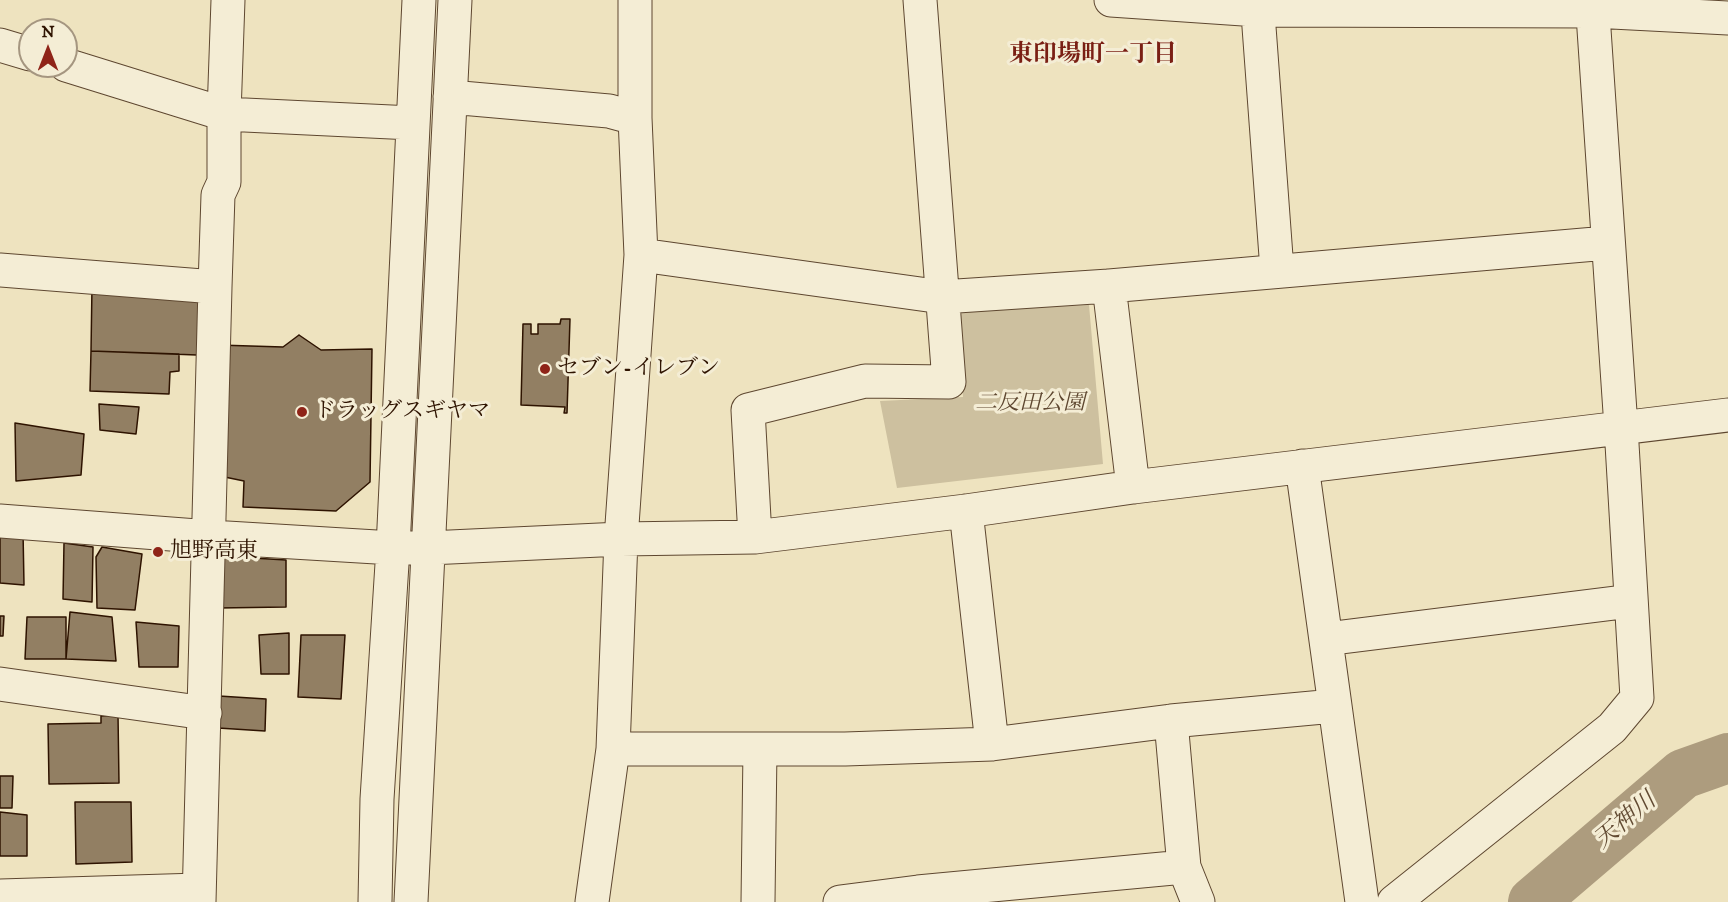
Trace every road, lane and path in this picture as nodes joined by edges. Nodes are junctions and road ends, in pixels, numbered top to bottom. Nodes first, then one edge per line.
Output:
1 (228, 0) edge
2 (419, 0) edge
3 (455, 0) edge
4 (635, 0) edge
5 (920, 0) edge
6 (1112, 0) edge
7 (1257, 5) edge
8 (1592, 6) edge
9 (1728, 18) edge
10 (0, 45) edge
11 (18, 50) edge
12 (78, 69) edge
13 (450, 97) junction
14 (224, 114) junction
15 (635, 118) junction
16 (412, 123) junction
17 (1607, 243) junction
18 (641, 255) junction
19 (0, 270) edge
20 (1277, 270) junction
21 (1109, 286) junction
22 (215, 287) junction
23 (942, 297) junction
24 (1728, 415) edge
25 (1621, 427) junction
26 (1302, 466) junction
27 (1133, 487) junction
28 (966, 511) junction
29 (0, 521) edge
30 (210, 537) junction
31 (755, 537) junction
32 (621, 538) junction
33 (393, 548) junction
34 (429, 548) junction
35 (1631, 601) junction
36 (1326, 639) junction
37 (0, 684) edge
38 (1334, 706) junction
39 (205, 713) junction
40 (1171, 721) junction
41 (992, 744) junction
42 (613, 749) junction
43 (760, 749) junction
44 (1184, 867) junction
45 (0, 896) edge
46 (199, 896) edge
47 (919, 897) edge
48 (375, 902) edge
49 (411, 902) edge
50 (592, 902) edge
51 (758, 902) edge
52 (840, 902) edge
53 (1198, 902) edge
54 (1362, 902) edge
55 (1394, 902) edge

1 - 14 street
2 - 16 street
3 - 13 street
4 - 15 street
5 - 23 street
6 - 7 street
7 - 8 street
7 - 20 street
8 - 9 street
8 - 17 street
10 - 11 street
12 - 14 street
13 - 15 street
13 - 34 street
14 - 16 street
14 - 22 street
15 - 18 street
16 - 33 street
17 - 20 street
17 - 25 street
18 - 23 street
18 - 32 street
19 - 22 street
20 - 21 street
21 - 23 street
21 - 27 street
22 - 30 street
23 - 31 street
24 - 25 street
25 - 26 street
25 - 35 street
26 - 27 street
26 - 36 street
27 - 28 street
28 - 31 street
28 - 41 street
29 - 30 street
30 - 33 street
30 - 39 street
31 - 32 street
32 - 34 street
32 - 42 street
33 - 34 street
33 - 48 street
34 - 49 street
35 - 36 street
35 - 55 street
36 - 38 street
37 - 39 street
38 - 40 street
38 - 54 street
39 - 46 street
40 - 41 street
40 - 44 street
41 - 43 street
42 - 43 street
42 - 50 street
43 - 51 street
44 - 47 street
44 - 53 street
45 - 46 street
47 - 52 street

